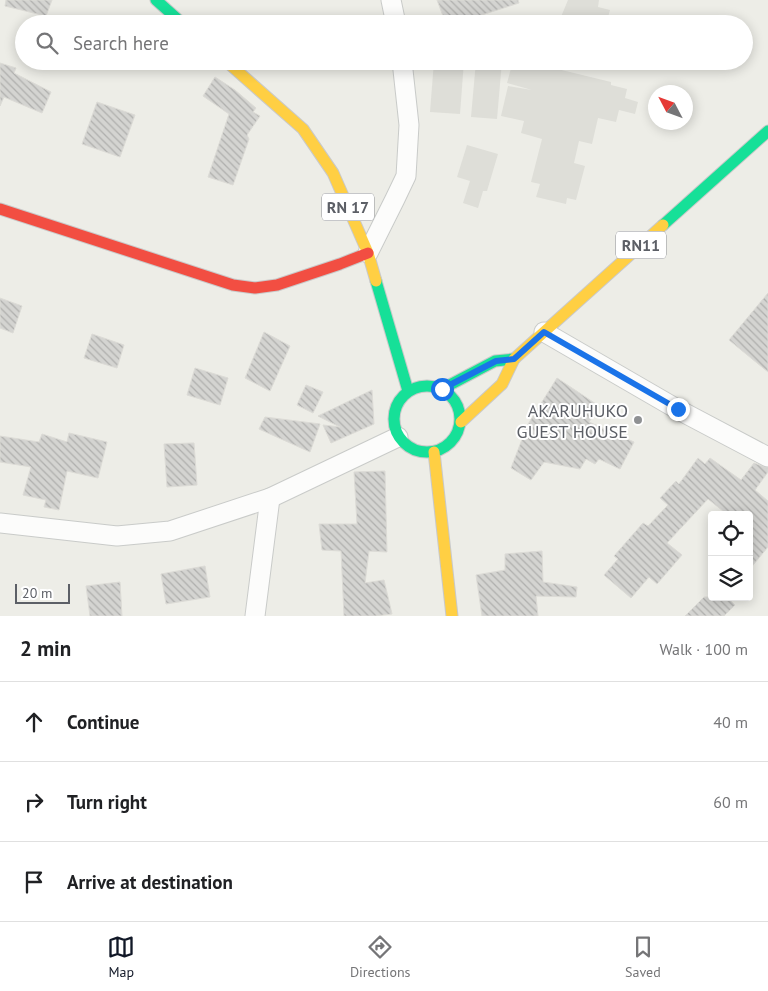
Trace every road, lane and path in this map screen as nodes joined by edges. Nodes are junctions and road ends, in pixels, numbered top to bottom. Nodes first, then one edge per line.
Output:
1 (156, 0) edge
2 (391, 0) edge
3 (173, 15) edge
4 (394, 15) edge
5 (236, 70) edge
6 (403, 70) edge
7 (768, 131) edge
8 (0, 210) edge
9 (368, 253) junction
10 (544, 332) junction
11 (514, 359) junction
12 (442, 389) junction
13 (408, 391) junction
14 (461, 422) junction
15 (398, 437) junction
16 (434, 452) junction
17 (768, 457) edge
18 (270, 498) junction
19 (0, 523) edge
20 (255, 616) edge
21 (452, 616) edge

1 - 3 main road
2 - 4 street
5 - 9 main road, RN 17
6 - 9 street
7 - 10 main road, RN11
8 - 9 main road
9 - 13 main road, RN 17
10 - 11 main road, RN11
10 - 17 street
11 - 12 main road, RN11
11 - 14 main road, RN11
12 - 13 main road, RN11
12 - 14 main road
13 - 15 main road
14 - 16 main road, RN11
15 - 16 main road
15 - 18 street
16 - 21 main road
18 - 19 street
18 - 20 street

